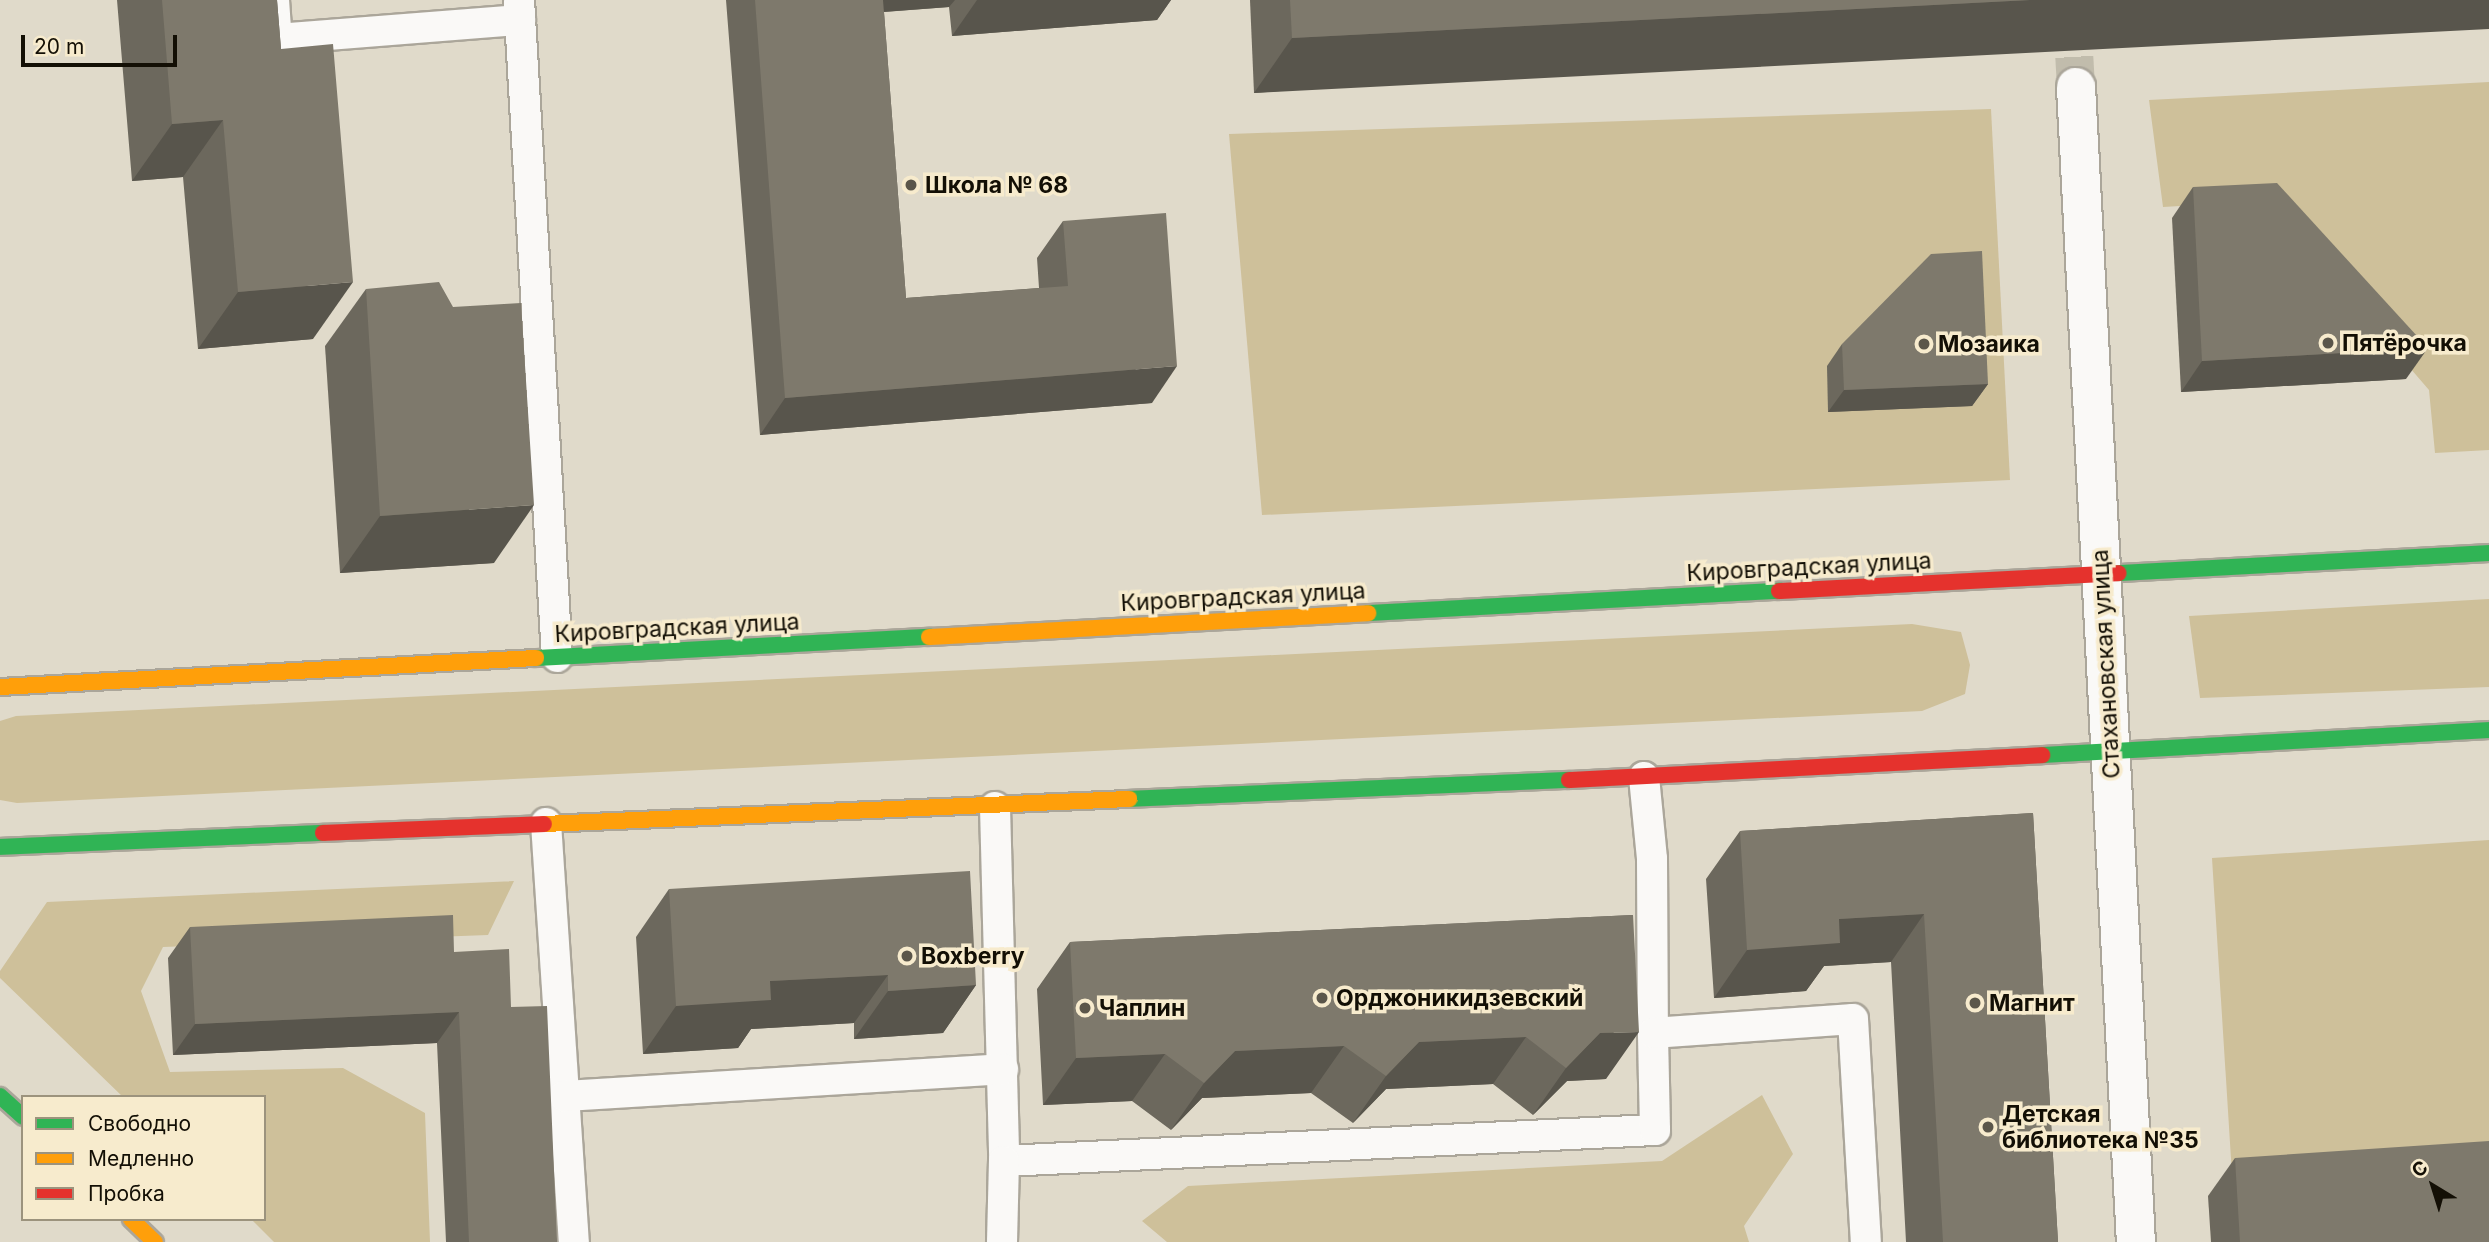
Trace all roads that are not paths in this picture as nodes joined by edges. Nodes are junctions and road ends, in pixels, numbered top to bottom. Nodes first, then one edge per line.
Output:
1 (274, 0) edge
2 (520, 10) edge
3 (2076, 87) tunnel mouth
4 (2489, 553) edge
5 (2101, 575) junction
6 (557, 657) junction
7 (0, 687) edge
8 (2489, 730) edge
9 (2109, 753) junction
10 (1644, 777) junction
11 (995, 807) junction
12 (546, 823) junction
13 (0, 847) edge
14 (1653, 1033) junction
15 (1003, 1069) junction
16 (0, 1096) edge
17 (564, 1096) junction
18 (21, 1115) edge
19 (1004, 1161) junction
20 (133, 1221) edge
21 (155, 1242) edge
22 (574, 1242) edge
23 (1002, 1242) edge
24 (1867, 1242) edge
25 (2136, 1242) edge

1 - 2 lane
2 - 6 lane
3 - 5 street, Стахановская улица
4 - 5 main road, Кировградская улица
5 - 6 main road, Кировградская улица
5 - 9 street, Стахановская улица
6 - 7 main road, Кировградская улица
8 - 9 main road
9 - 10 main road
9 - 25 street, Стахановская улица
10 - 11 main road
10 - 14 lane
11 - 12 main road
11 - 15 lane
12 - 13 main road
12 - 17 lane
14 - 19 lane
14 - 24 lane
15 - 17 lane
15 - 19 lane
16 - 18 main road
17 - 22 lane
19 - 23 lane
20 - 21 main road

